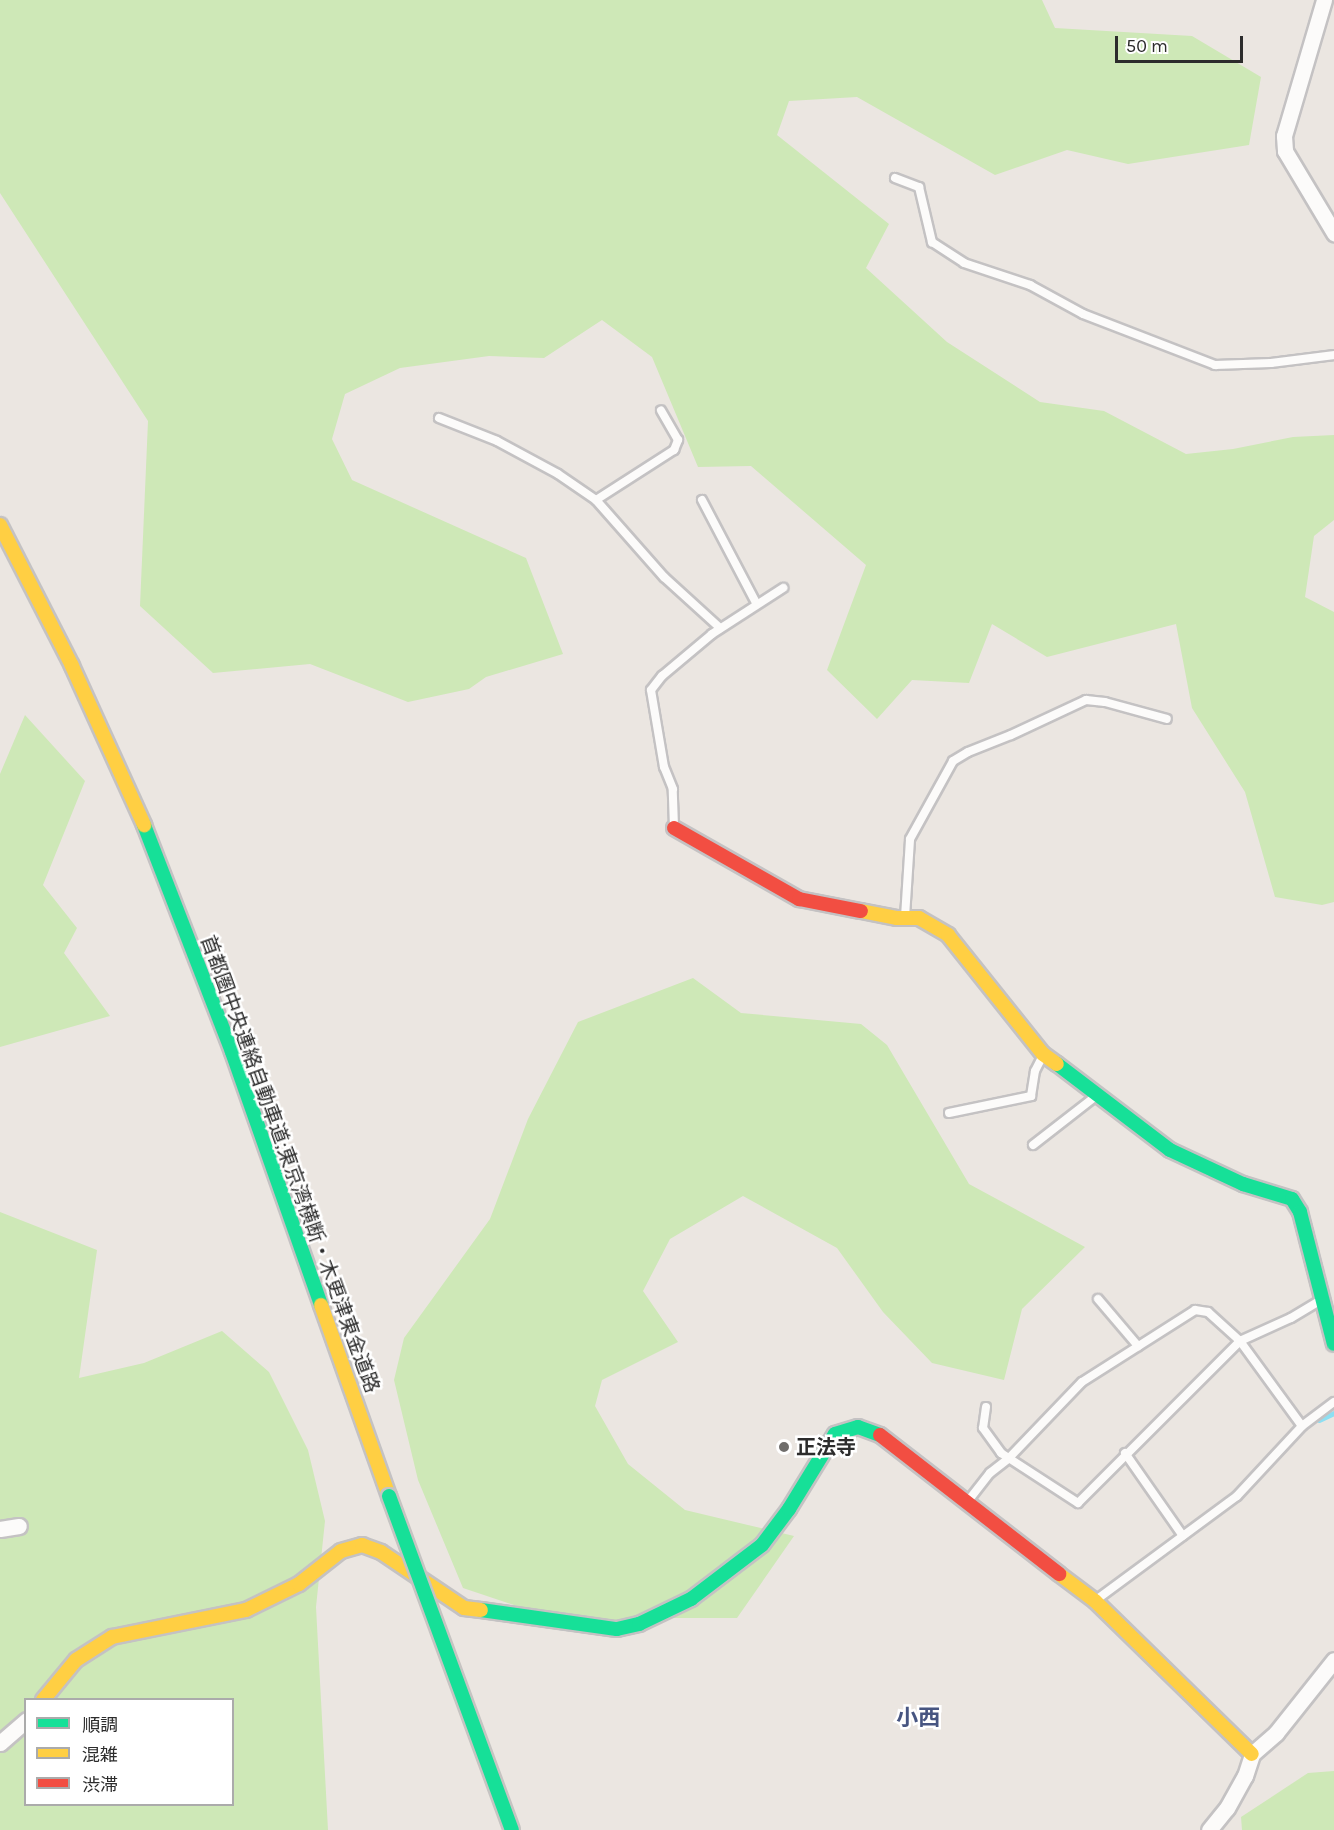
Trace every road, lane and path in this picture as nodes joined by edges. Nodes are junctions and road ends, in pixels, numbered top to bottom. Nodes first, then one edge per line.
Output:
1 (1324, 0) edge
2 (895, 178) dead end
3 (1334, 233) edge
4 (1334, 355) edge
5 (661, 411) dead end
6 (439, 418) dead end
7 (596, 500) junction
8 (702, 500) dead end
9 (0, 525) edge
10 (783, 588) dead end
11 (756, 603) junction
12 (720, 628) junction
13 (1167, 719) dead end
14 (674, 828) joint
15 (905, 918) junction
16 (1043, 1054) junction
17 (1097, 1095) junction
18 (949, 1113) dead end
19 (1033, 1145) dead end
20 (1098, 1299) dead end
21 (1323, 1299) junction
22 (1240, 1341) junction
23 (1334, 1344) edge
24 (1138, 1346) junction
25 (1334, 1402) edge
26 (986, 1407) dead end
27 (1302, 1426) junction
28 (1125, 1453) junction
29 (1008, 1458) junction
30 (967, 1503) junction
31 (19, 1526) dead end
32 (0, 1529) edge
33 (1183, 1536) junction
34 (1095, 1601) junction
35 (1334, 1660) edge
36 (45, 1698) edge
37 (24, 1721) edge
38 (0, 1743) edge
39 (1252, 1754) junction
40 (512, 1830) edge
41 (1209, 1830) edge

1 - 3 street
2 - 4 lane
5 - 7 lane
6 - 7 lane
7 - 12 lane
8 - 11 lane
9 - 40 main road, 首都圏中央連絡自動車道;東京湾横断・木更津東金道路, bridge
10 - 11 lane
11 - 12 lane
12 - 14 lane
13 - 15 lane
14 - 15 main road
15 - 16 main road
16 - 17 main road
16 - 18 lane
17 - 19 lane
17 - 21 main road
20 - 24 lane
21 - 22 lane
21 - 23 main road
22 - 24 lane
22 - 27 lane
22 - 28 lane
24 - 29 lane
25 - 27 lane
26 - 29 lane
27 - 33 lane
28 - 29 lane
28 - 33 lane
29 - 30 lane
30 - 34 main road
30 - 36 main road
31 - 32 street
33 - 34 lane
34 - 39 main road
35 - 39 street
37 - 38 street
39 - 41 street

